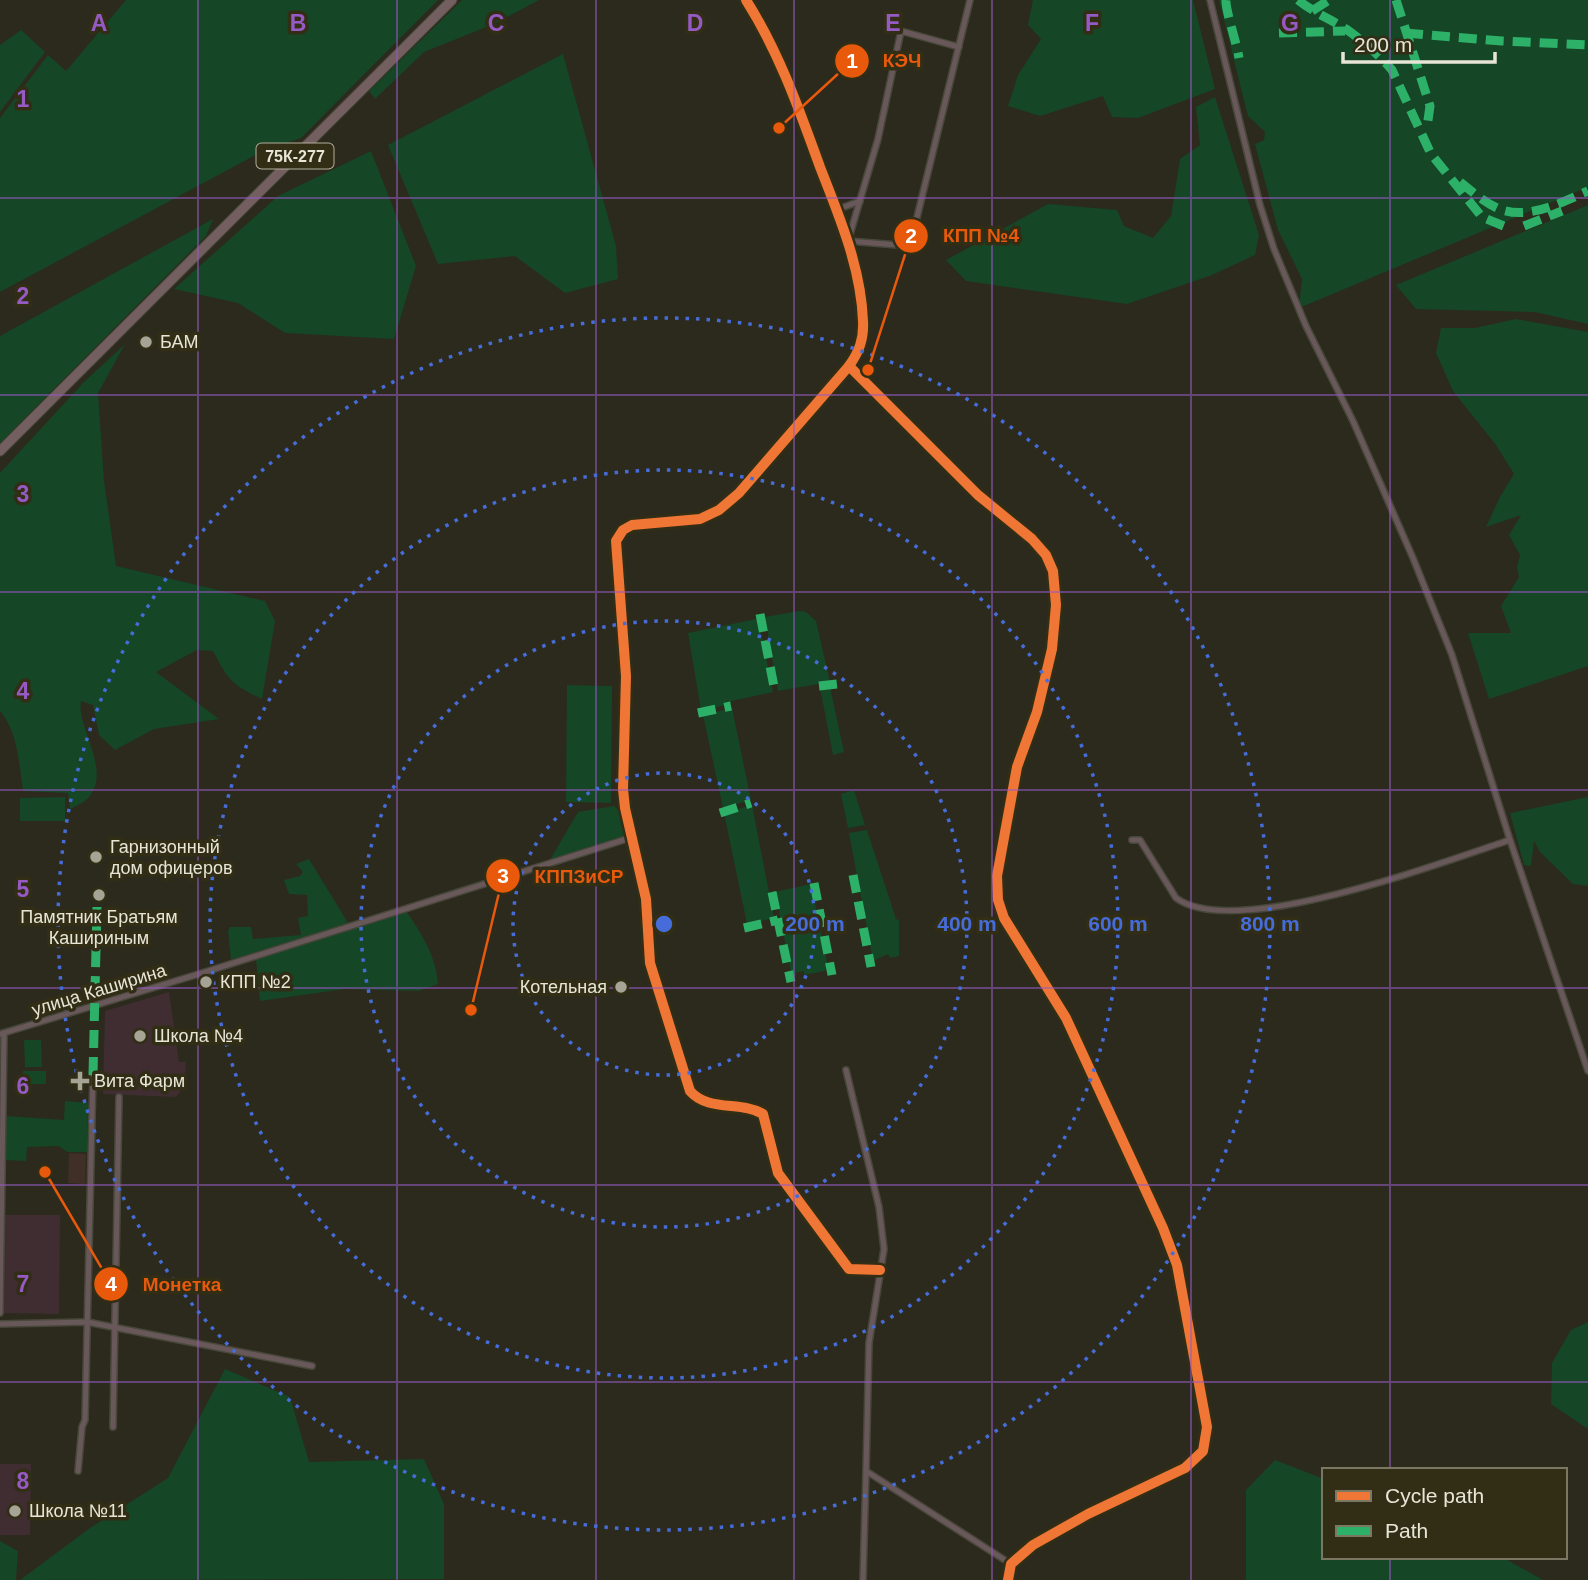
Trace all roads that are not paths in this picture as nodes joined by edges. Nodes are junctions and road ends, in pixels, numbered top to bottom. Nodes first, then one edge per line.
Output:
1 (452, 0) edge
2 (746, 0) edge
3 (971, 0) edge
4 (1210, 0) edge
5 (958, 47) junction
6 (860, 201) junction
7 (836, 210) junction
8 (848, 241) junction
9 (849, 366) junction
10 (0, 451) edge
11 (633, 837) junction
12 (1132, 840) dead end
13 (1510, 840) junction
14 (2, 1033) edge
15 (846, 1069) dead end
16 (1588, 1071) edge
17 (93, 1075) dead end
18 (119, 1097) dead end
19 (880, 1270) junction
20 (0, 1313) edge
21 (87, 1322) junction
22 (0, 1324) edge
23 (114, 1326) junction
24 (312, 1366) dead end
25 (113, 1427) dead end
26 (78, 1471) dead end
27 (866, 1471) junction
28 (1011, 1564) junction
29 (863, 1580) edge
30 (1008, 1580) edge

1 - 10 main road, 75К-277
2 - 7 street
3 - 5 street
4 - 13 street
5 - 6 street
5 - 8 street
6 - 7 street
6 - 8 street
7 - 8 street
8 - 9 street
9 - 11 street
9 - 28 street
11 - 14 street, улица Каширина
11 - 19 street
12 - 13 street
13 - 16 street
14 - 20 street, улица Каширина
15 - 19 street
17 - 21 street
18 - 23 street
19 - 27 street
21 - 22 street
21 - 23 street
21 - 26 street
23 - 24 street
23 - 25 street
27 - 28 street
27 - 29 street
28 - 30 street

